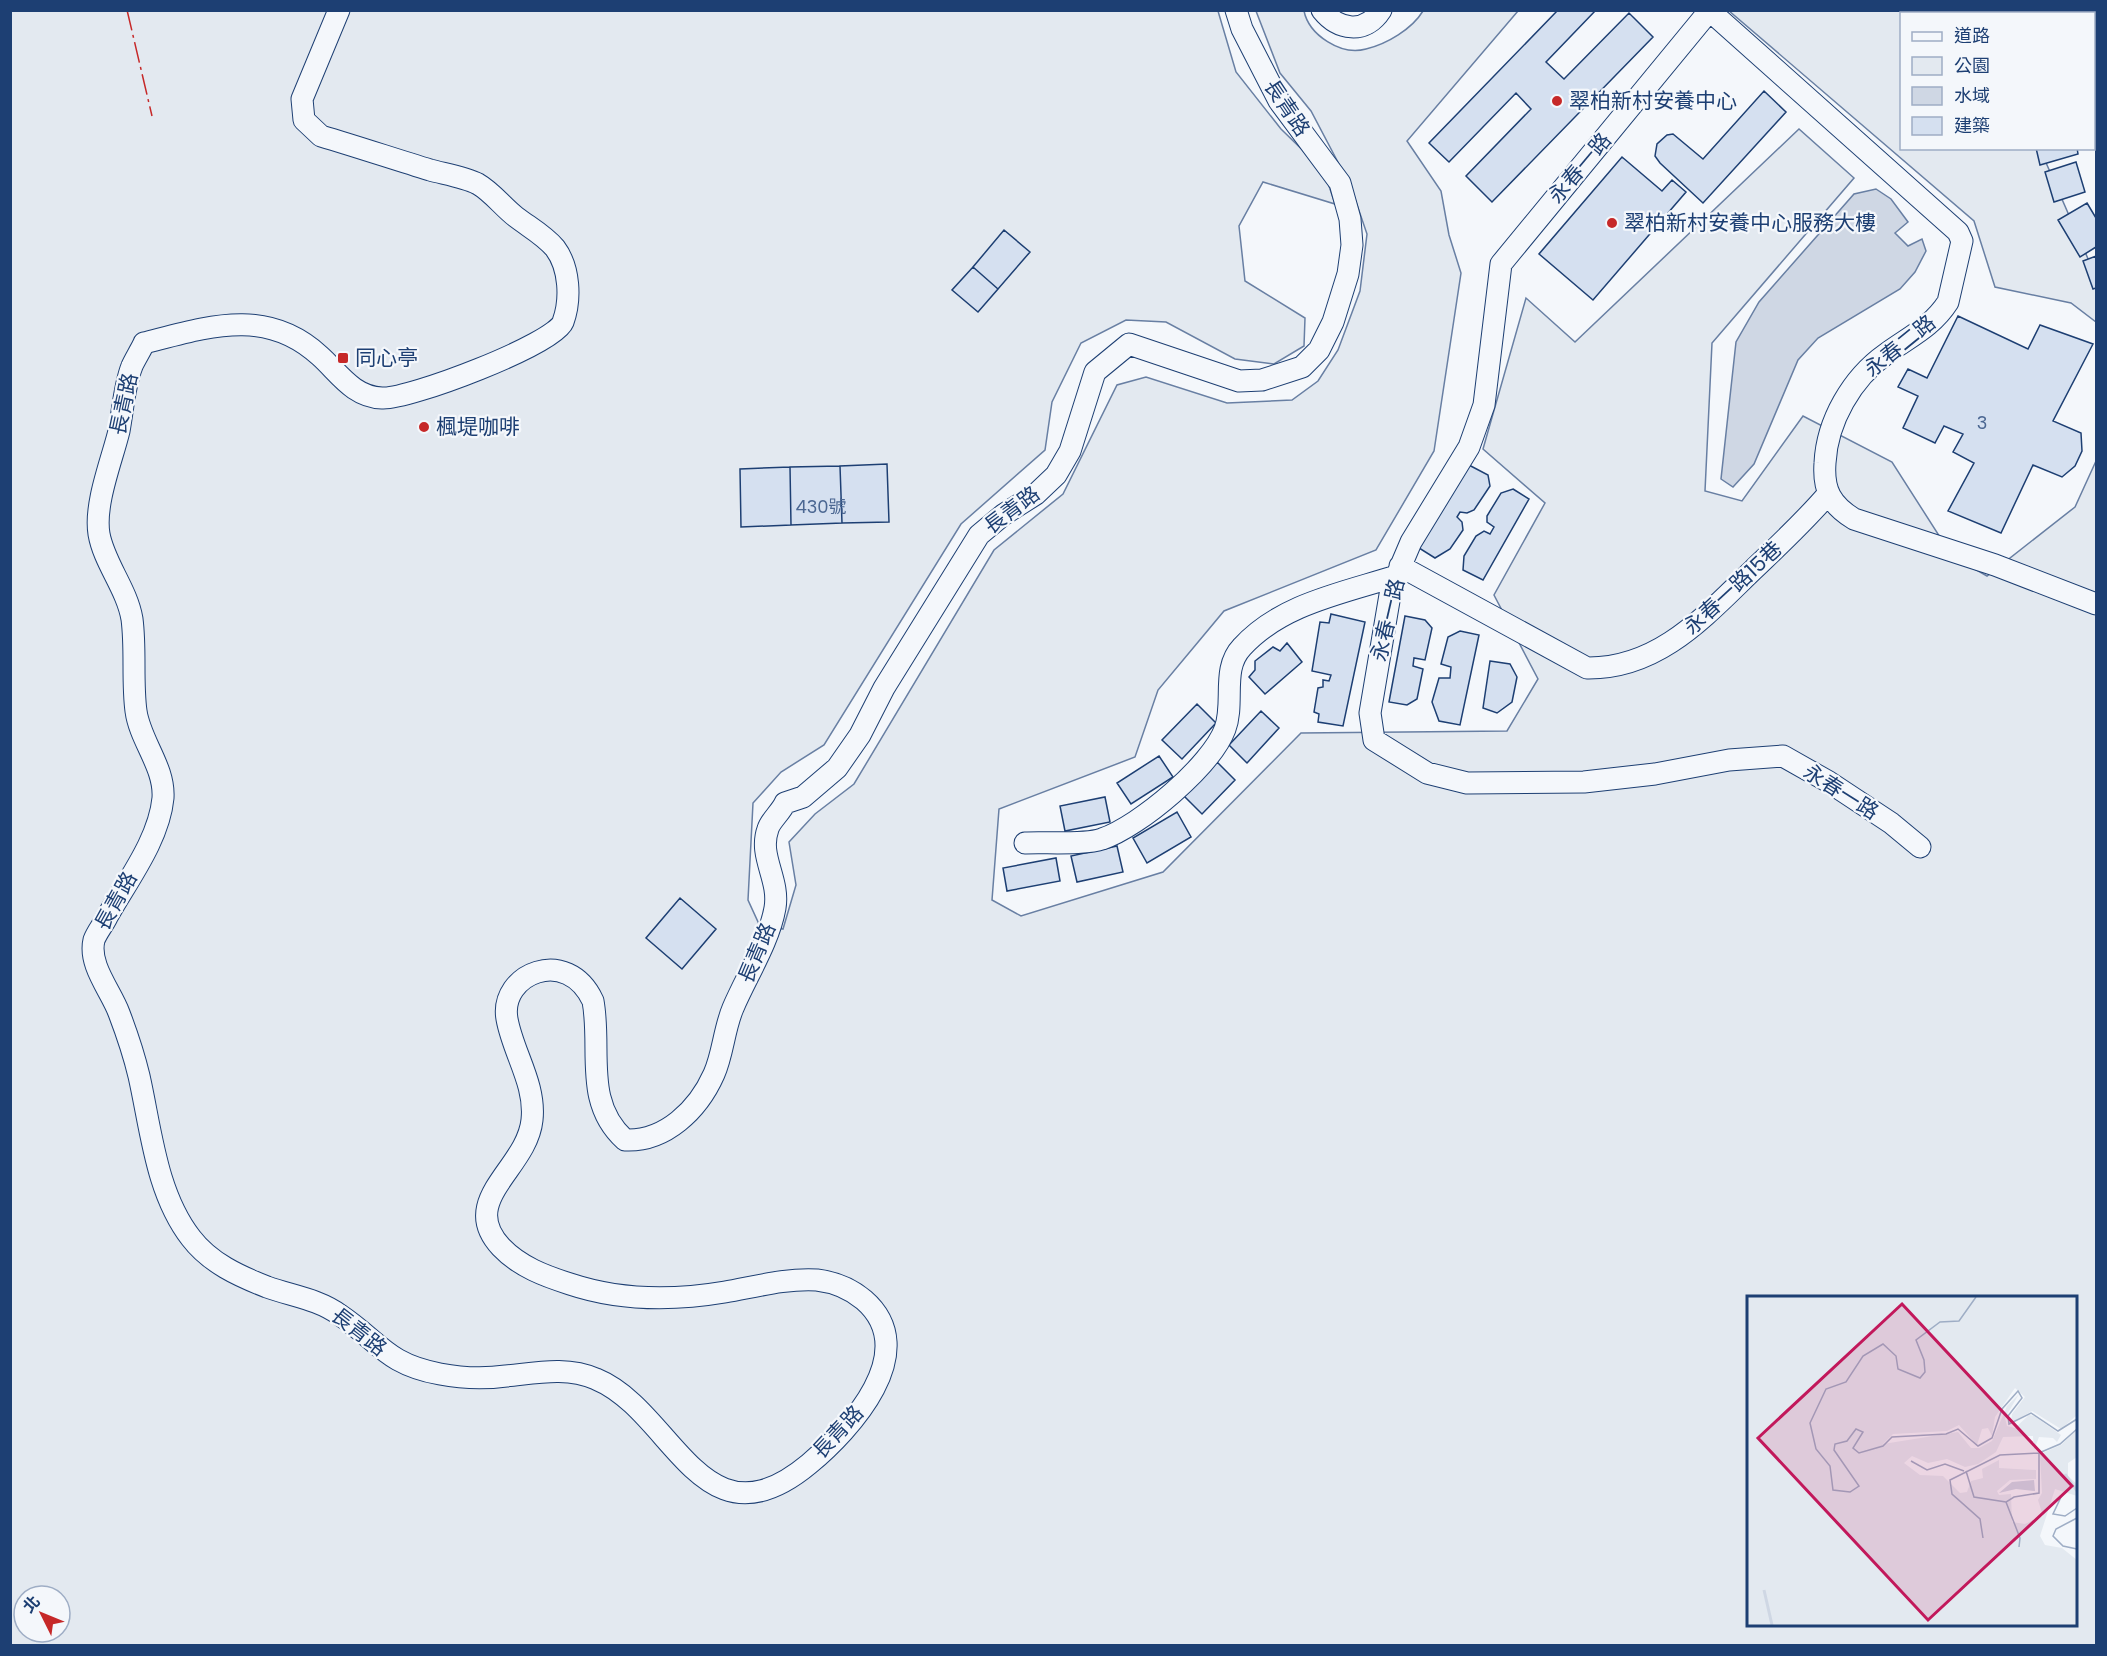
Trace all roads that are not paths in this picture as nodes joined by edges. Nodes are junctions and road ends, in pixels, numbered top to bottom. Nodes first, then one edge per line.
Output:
1 (339, 10) edge
2 (1236, 10) edge
3 (1322, 10) edge
4 (1381, 10) edge
5 (1710, 11) edge
6 (1828, 494) junction
7 (1398, 571) junction
8 (2097, 604) edge
9 (1025, 843) dead end
10 (1920, 847) dead end

1 - 2 street, 長青路
3 - 4 street
5 - 6 street, 永春二路
5 - 7 street, 永春一路
6 - 7 street, 永春一路15巷
6 - 8 street
7 - 9 street
7 - 10 street, 永春一路

